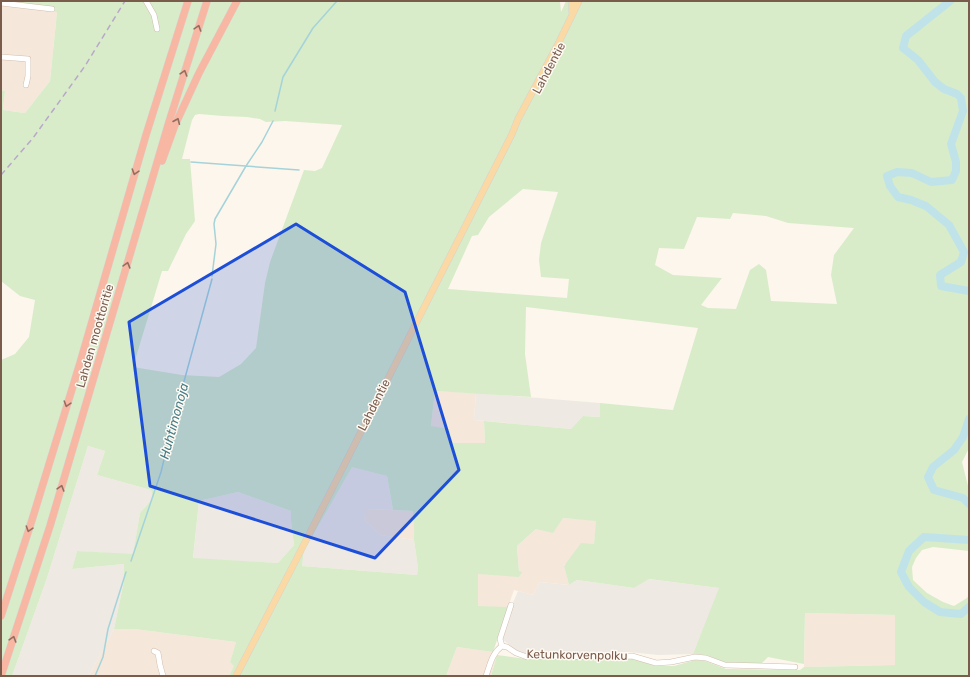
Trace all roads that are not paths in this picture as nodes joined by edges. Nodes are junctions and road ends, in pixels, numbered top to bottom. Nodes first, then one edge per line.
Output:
1 (146, 1) edge
2 (188, 1) edge
3 (207, 1) edge
4 (237, 1) edge
5 (572, 1) edge
6 (579, 1) edge
7 (584, 1) edge
8 (13, 2) edge
9 (1, 4) edge
10 (52, 8) dead end
11 (572, 14) junction
12 (157, 29) dead end
13 (1, 58) edge
14 (26, 85) dead end
15 (512, 134) junction
16 (145, 204) junction
17 (511, 605) dead end
18 (1, 616) edge
19 (502, 646) junction
20 (154, 651) dead end
21 (795, 667) dead end
22 (1, 676) edge
23 (163, 676) edge
24 (236, 676) edge
25 (486, 676) edge

1 - 12 street
2 -> 18 highway, Lahden moottoritie
16 -> 3 highway, Lahden moottoritie
16 -> 4 highway
5 - 11 main road
6 - 11 main road, Lahdentie
7 - 15 main road, Lahdentie
8 - 9 street
8 - 10 street
11 - 15 main road, Lahdentie
13 - 14 street
15 - 24 main road, Lahdentie
22 -> 16 highway, Lahden moottoritie
17 - 19 street
19 - 21 street, Ketunkorvenpolku
19 - 25 street
20 - 23 street

